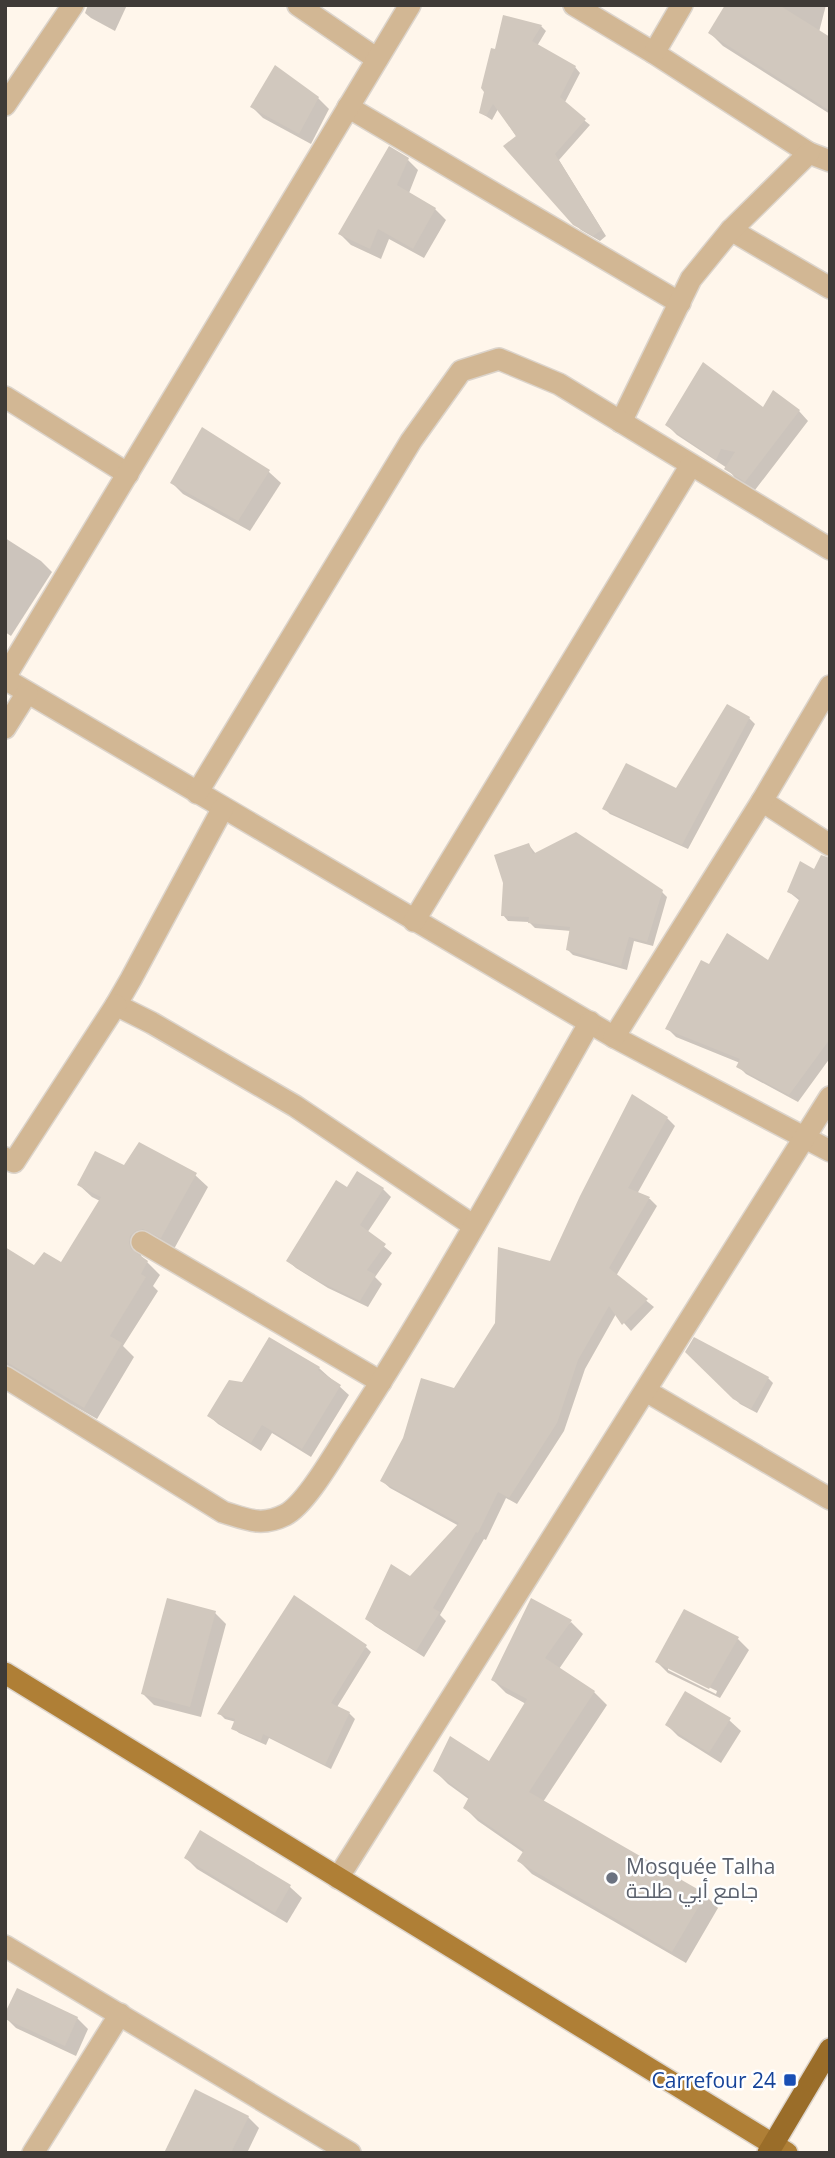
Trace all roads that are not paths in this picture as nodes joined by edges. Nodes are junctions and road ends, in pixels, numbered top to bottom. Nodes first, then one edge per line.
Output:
1 (73, 5) edge
2 (298, 5) edge
3 (410, 5) edge
4 (574, 5) edge
5 (682, 5) edge
6 (654, 52) junction
7 (377, 59) junction
8 (5, 104) edge
9 (348, 107) junction
10 (809, 153) junction
11 (830, 161) edge
12 (731, 230) junction
13 (830, 288) edge
14 (680, 303) junction
15 (5, 397) edge
16 (621, 422) junction
17 (691, 465) junction
18 (128, 474) junction
19 (830, 549) edge
20 (5, 678) edge
21 (830, 686) edge
22 (27, 693) junction
23 (5, 728) edge
24 (197, 793) junction
25 (762, 801) junction
26 (223, 808) junction
27 (830, 845) edge
28 (414, 921) junction
29 (116, 1005) junction
30 (590, 1022) junction
31 (614, 1037) junction
32 (830, 1097) edge
33 (806, 1138) junction
34 (830, 1151) edge
35 (5, 1158) edge
36 (474, 1226) junction
37 (142, 1242) dead end
38 (5, 1377) edge
39 (382, 1382) junction
40 (646, 1391) junction
41 (830, 1499) edge
42 (5, 1673) edge
43 (338, 1878) junction
44 (5, 1946) edge
45 (120, 2014) junction
46 (830, 2049) edge
47 (776, 2150) edge
48 (33, 2153) edge
49 (349, 2153) edge

1 - 8 street
2 - 7 street
3 - 7 street
4 - 6 street
5 - 6 street
6 - 10 street
7 - 9 street
9 - 14 street
9 - 18 street
10 - 11 street
10 - 12 street
12 - 13 street
12 - 14 street
14 - 16 street
15 - 18 street
16 - 17 street
16 - 24 street
17 - 19 street
17 - 28 street
18 - 20 street
20 - 22 street
21 - 25 street
22 - 23 street
22 - 24 street
24 - 26 street
25 - 27 street
25 - 31 street
26 - 28 street
26 - 29 street
28 - 30 street
29 - 35 street
29 - 36 street
30 - 31 street
30 - 36 street
31 - 33 street
32 - 33 street
33 - 34 street
33 - 40 street
36 - 39 street
37 - 39 street
38 - 39 street
40 - 41 street
40 - 43 street
42 - 43 main road
43 - 47 main road
44 - 45 street
45 - 48 street
45 - 49 street
46 - 47 highway

